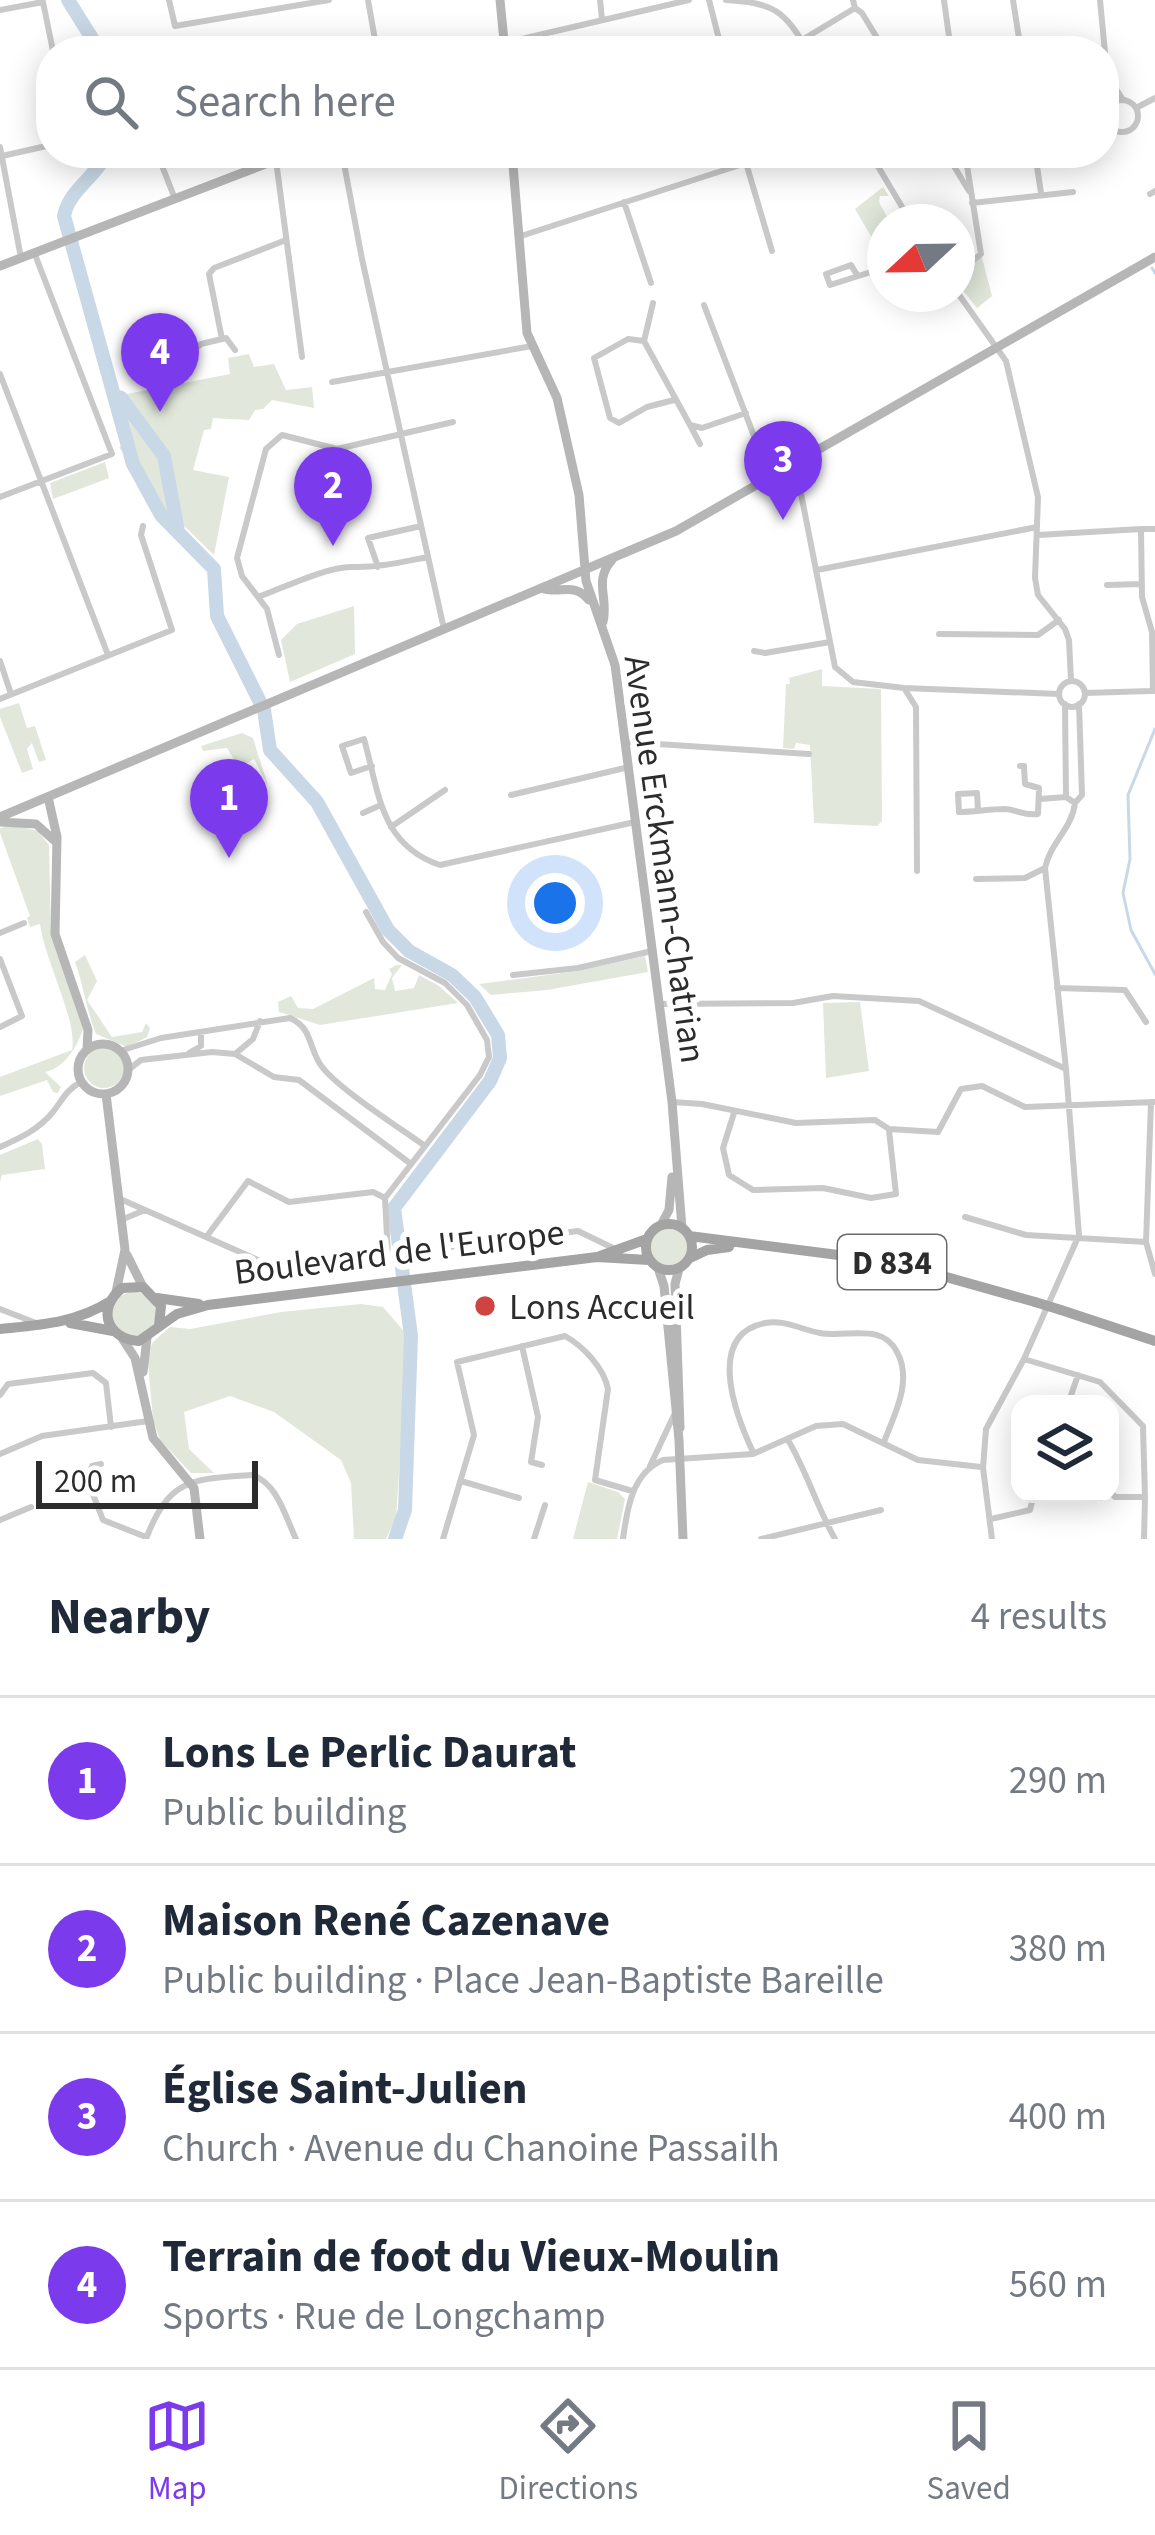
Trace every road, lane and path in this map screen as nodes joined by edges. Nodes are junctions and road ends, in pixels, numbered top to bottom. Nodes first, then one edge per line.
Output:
1 (169, 0) edge
2 (329, 0) edge
3 (368, 0) edge
4 (500, 0) edge
5 (600, 0) edge
6 (688, 0) edge
7 (710, 0) edge
8 (726, 0) edge
9 (944, 0) edge
10 (1013, 0) edge
11 (1100, 0) edge
12 (854, 4) edge
13 (0, 10) edge
14 (602, 19) junction
15 (50, 36) edge
16 (374, 36) edge
17 (504, 36) edge
18 (543, 36) edge
19 (718, 36) edge
20 (799, 36) edge
21 (808, 36) edge
22 (876, 36) edge
23 (949, 36) edge
24 (1019, 36) edge
25 (1103, 36) edge
26 (1119, 94) edge
27 (1155, 98) edge
28 (1123, 100) junction
29 (1119, 102) edge
30 (1136, 108) junction
31 (1119, 129) edge
32 (36, 147) edge
33 (1, 152) edge
34 (163, 168) edge
35 (247, 168) edge
36 (277, 168) edge
37 (346, 168) edge
38 (513, 168) edge
39 (730, 168) edge
40 (747, 168) edge
41 (879, 168) edge
42 (955, 168) edge
43 (967, 168) edge
44 (1037, 168) edge
45 (1073, 192) dead end
46 (970, 194) junction
47 (1041, 194) junction
48 (175, 199) junction
49 (624, 202) junction
50 (972, 203) joint
51 (900, 204) edge
52 (975, 220) edge
53 (518, 237) junction
54 (286, 240) junction
55 (772, 251) dead end
56 (34, 252) junction
57 (1155, 256) edge
58 (21, 258) junction
59 (975, 259) edge
60 (0, 266) edge
61 (867, 272) edge
62 (857, 274) junction
63 (651, 283) dead end
64 (653, 303) dead end
65 (704, 305) dead end
66 (973, 312) edge
67 (222, 339) junction
68 (644, 341) junction
69 (532, 346) junction
70 (999, 346) junction
71 (194, 350) dead end
72 (235, 350) dead end
73 (302, 357) dead end
74 (387, 372) junction
75 (0, 374) edge
76 (332, 382) dead end
77 (674, 400) junction
78 (746, 413) junction
79 (453, 422) dead end
80 (690, 425) junction
81 (401, 434) junction
82 (700, 444) dead end
83 (795, 464) junction
84 (770, 478) junction
85 (41, 482) junction
86 (0, 497) edge
87 (143, 526) dead end
88 (421, 526) junction
89 (1154, 529) edge
90 (1141, 530) junction
91 (1037, 531) junction
92 (428, 557) junction
93 (614, 558) junction
94 (378, 567) junction
95 (585, 570) junction
96 (816, 570) junction
97 (1142, 584) junction
98 (1107, 585) dead end
99 (541, 588) junction
100 (258, 597) junction
101 (598, 610) junction
102 (1059, 620) junction
103 (603, 622) junction
104 (444, 629) junction
105 (939, 634) dead end
106 (830, 641) junction
107 (754, 651) dead end
108 (108, 655) junction
109 (279, 655) dead end
110 (0, 662) edge
111 (1071, 681) junction
112 (904, 688) junction
113 (1154, 691) edge
114 (1084, 693) junction
115 (11, 694) junction
116 (1059, 694) junction
117 (0, 699) edge
118 (1065, 704) junction
119 (1079, 704) junction
120 (625, 742) junction
121 (809, 754) dead end
122 (372, 766) junction
123 (1020, 766) dead end
124 (628, 767) junction
125 (445, 790) dead end
126 (512, 795) dead end
127 (48, 796) junction
128 (1066, 797) junction
129 (1040, 799) junction
130 (1075, 803) junction
131 (381, 805) junction
132 (979, 811) dead end
133 (363, 812) dead end
134 (0, 819) edge
135 (635, 822) junction
136 (391, 827) junction
137 (57, 843) junction
138 (1045, 868) junction
139 (917, 871) dead end
140 (976, 878) dead end
141 (366, 912) dead end
142 (24, 923) dead end
143 (0, 933) edge
144 (652, 951) junction
145 (0, 958) edge
146 (513, 975) dead end
147 (1057, 988) junction
148 (660, 1004) junction
149 (260, 1021) junction
150 (1146, 1022) dead end
151 (0, 1027) edge
152 (88, 1030) junction
153 (200, 1031) junction
154 (161, 1038) junction
155 (101, 1044) junction
156 (88, 1049) junction
157 (120, 1051) junction
158 (235, 1054) junction
159 (181, 1056) junction
160 (171, 1057) junction
161 (1066, 1069) junction
162 (128, 1070) junction
163 (81, 1082) junction
164 (106, 1094) junction
165 (672, 1102) junction
166 (1153, 1102) edge
167 (1070, 1106) junction
168 (734, 1113) junction
169 (889, 1129) junction
170 (425, 1146) junction
171 (0, 1147) edge
172 (674, 1160) junction
173 (411, 1164) junction
174 (117, 1198) junction
175 (385, 1198) junction
176 (148, 1209) junction
177 (965, 1217) dead end
178 (121, 1220) junction
179 (661, 1225) junction
180 (686, 1232) junction
181 (207, 1236) junction
182 (647, 1239) junction
183 (1078, 1239) junction
184 (1146, 1242) junction
185 (745, 1246) junction
186 (125, 1250) junction
187 (616, 1250) junction
188 (396, 1254) junction
189 (597, 1257) junction
190 (690, 1258) junction
191 (654, 1264) junction
192 (679, 1269) junction
193 (1155, 1274) edge
194 (143, 1287) junction
195 (112, 1297) junction
196 (157, 1298) junction
197 (208, 1305) junction
198 (0, 1309) edge
199 (61, 1322) junction
200 (39, 1324) junction
201 (159, 1325) junction
202 (0, 1329) edge
203 (117, 1335) junction
204 (147, 1338) junction
205 (1155, 1341) edge
206 (522, 1346) junction
207 (1024, 1359) junction
208 (1078, 1375) junction
209 (142, 1383) junction
210 (0, 1395) edge
211 (1071, 1395) edge
212 (674, 1415) junction
213 (148, 1421) junction
214 (111, 1427) junction
215 (679, 1440) junction
216 (788, 1440) junction
217 (884, 1442) junction
218 (1, 1451) edge
219 (754, 1454) junction
220 (680, 1459) junction
221 (101, 1464) dead end
222 (542, 1465) dead end
223 (650, 1466) junction
224 (983, 1468) junction
225 (190, 1480) junction
226 (461, 1481) junction
227 (632, 1491) junction
228 (1119, 1497) edge
229 (1145, 1497) junction
230 (519, 1498) dead end
231 (1032, 1503) edge
232 (545, 1505) dead end
233 (31, 1507) dead end
234 (881, 1510) dead end
235 (990, 1519) junction
236 (0, 1520) edge
237 (826, 1524) junction
238 (146, 1538) edge
239 (200, 1539) edge
240 (296, 1539) edge
241 (443, 1539) edge
242 (534, 1539) edge
243 (623, 1539) edge
244 (682, 1539) edge
245 (761, 1539) edge
246 (835, 1539) edge
247 (992, 1539) edge
248 (1144, 1539) edge

1 - 2 street
3 - 16 street
4 - 17 street
5 - 14 street
6 - 14 street
7 - 19 street
8 - 20 street
9 - 23 street
10 - 24 street
11 - 25 street
12 - 21 street
12 - 22 street
13 - 15 street
14 - 18 street
26 - 28 street
27 - 30 street
28 - 29 street
28 - 30 street
30 - 31 street
32 - 33 street
33 - 58 street
34 - 48 street
35 - 48 street
36 - 54 street
37 - 74 street
38 - 53 street, Avenue Erckmann-Chatrian
39 - 49 street
40 - 55 street
41 - 51 street
42 - 46 street
43 - 46 street
44 - 47 street
45 - 47 street
46 - 50 street
47 - 50 street
48 - 56 street
49 - 53 street
49 - 63 street
52 - 59 street
53 - 69 street, Avenue Erckmann-Chatrian
54 - 67 street
54 - 73 street
56 - 58 street
56 - 85 street
57 - 70 street
58 - 60 street
61 - 62 street
62 - 62 street
64 - 68 street
65 - 78 street
66 - 70 street
67 - 71 street
67 - 72 street
68 - 77 street
68 - 77 street
69 - 74 street
69 - 95 street, Avenue Erckmann-Chatrian
70 - 83 street
70 - 91 street
74 - 76 street
74 - 81 street
75 - 85 street
77 - 80 street
78 - 80 street
78 - 84 street
79 - 81 street
80 - 82 street
81 - 88 street
81 - 100 street
83 - 84 street
83 - 96 street
84 - 93 street
85 - 86 street
85 - 108 street
87 - 108 street
88 - 92 street
88 - 94 street
89 - 90 street
90 - 91 street
90 - 97 street
91 - 96 street
91 - 102 street
92 - 94 street
92 - 104 street
93 - 95 street
93 - 103 street
94 - 100 street
95 - 99 street
95 - 101 street, Avenue Erckmann-Chatrian
96 - 106 street
97 - 98 street
97 - 113 street
99 - 101 street
99 - 104 street
100 - 109 street
101 - 103 street, Avenue Erckmann-Chatrian
102 - 105 street
102 - 111 street
103 - 120 street, Avenue Erckmann-Chatrian
104 - 127 street
106 - 107 street
106 - 112 street
108 - 115 street
110 - 115 street
111 - 114 street
111 - 116 street
112 - 116 street
112 - 139 street
113 - 114 street
114 - 119 street
115 - 117 street
116 - 118 street
118 - 119 street
118 - 128 street
119 - 130 street
120 - 121 street
120 - 124 street, Avenue Erckmann-Chatrian
122 - 122 street
122 - 131 street
123 - 129 street
124 - 126 street
124 - 135 street, Avenue Erckmann-Chatrian
125 - 136 street
127 - 134 street
127 - 137 street
128 - 129 street
128 - 130 street
129 - 132 street
130 - 138 street
131 - 133 street
131 - 136 street
134 - 137 street
135 - 136 street
135 - 144 street, Avenue Erckmann-Chatrian
137 - 152 street
138 - 140 street
138 - 147 street
141 - 170 street
142 - 143 street
144 - 146 street
144 - 148 street, Avenue Erckmann-Chatrian
145 - 151 street
147 - 150 street
147 - 161 street
148 - 161 street
148 - 165 street, Avenue Erckmann-Chatrian
149 - 153 street
149 - 158 street
149 - 170 street
152 - 155 street
152 - 156 street
153 - 154 street
153 - 159 street
154 - 157 street
154 - 160 street
155 - 156 street
155 - 157 street
156 - 163 street
157 - 162 street
158 - 159 street
158 - 173 street
159 - 160 street
160 - 162 street
161 - 167 street
162 - 164 street
163 - 164 street
163 - 171 street
164 - 174 street
165 - 168 street
165 - 172 street, Avenue Erckmann-Chatrian
166 - 167 street
166 - 184 street
167 - 169 street
167 - 183 street
168 - 169 street
168 - 169 street
170 - 173 street
172 - 179 street, Avenue Erckmann-Chatrian
172 - 180 street, Avenue Erckmann-Chatrian
173 - 175 street
174 - 176 street
174 - 178 street
175 - 181 street
175 - 188 street
176 - 178 street
176 - 181 street
177 - 183 street
178 - 186 street
179 - 180 main road
179 - 182 main road
180 - 185 main road, D 834
180 - 190 main road
181 - 188 street
182 - 187 main road, Boulevard de l'Europe
182 - 191 main road
183 - 184 street
183 - 207 street
184 - 193 street
185 - 190 main road, D 834
185 - 205 main road, D 834, bridge
186 - 194 street
186 - 195 street
187 - 188 street
187 - 189 main road, Boulevard de l'Europe
189 - 191 main road, Boulevard de l'Europe
189 - 197 main road, Boulevard de l'Europe
190 - 192 main road
191 - 192 main road
191 - 212 street
192 - 215 street
194 - 195 main road
194 - 196 main road
195 - 199 main road
195 - 203 main road
196 - 197 main road, Boulevard de l'Europe
196 - 201 main road
197 - 201 main road, Boulevard de l'Europe
198 - 200 street
199 - 200 main road
199 - 203 main road
200 - 202 main road
201 - 204 main road
203 - 204 main road
203 - 209 street
204 - 209 street
206 - 222 street
206 - 226 street
206 - 227 street
207 - 208 street
207 - 224 street
208 - 211 street
208 - 229 street
209 - 213 street
210 - 214 street
212 - 215 street
212 - 223 street
213 - 214 street
213 - 225 street
214 - 218 street
215 - 220 street
216 - 217 street
216 - 219 street
216 - 237 street
217 - 219 street
217 - 224 street
219 - 220 street
220 - 223 street
220 - 244 street
221 - 238 street
223 - 227 street
224 - 235 street
225 - 238 street
225 - 239 street
225 - 240 street
226 - 230 street
226 - 241 street
227 - 243 street
228 - 229 street
229 - 248 street
231 - 235 street
232 - 242 street
233 - 236 street
234 - 237 street
235 - 247 street
237 - 245 street
237 - 246 street

